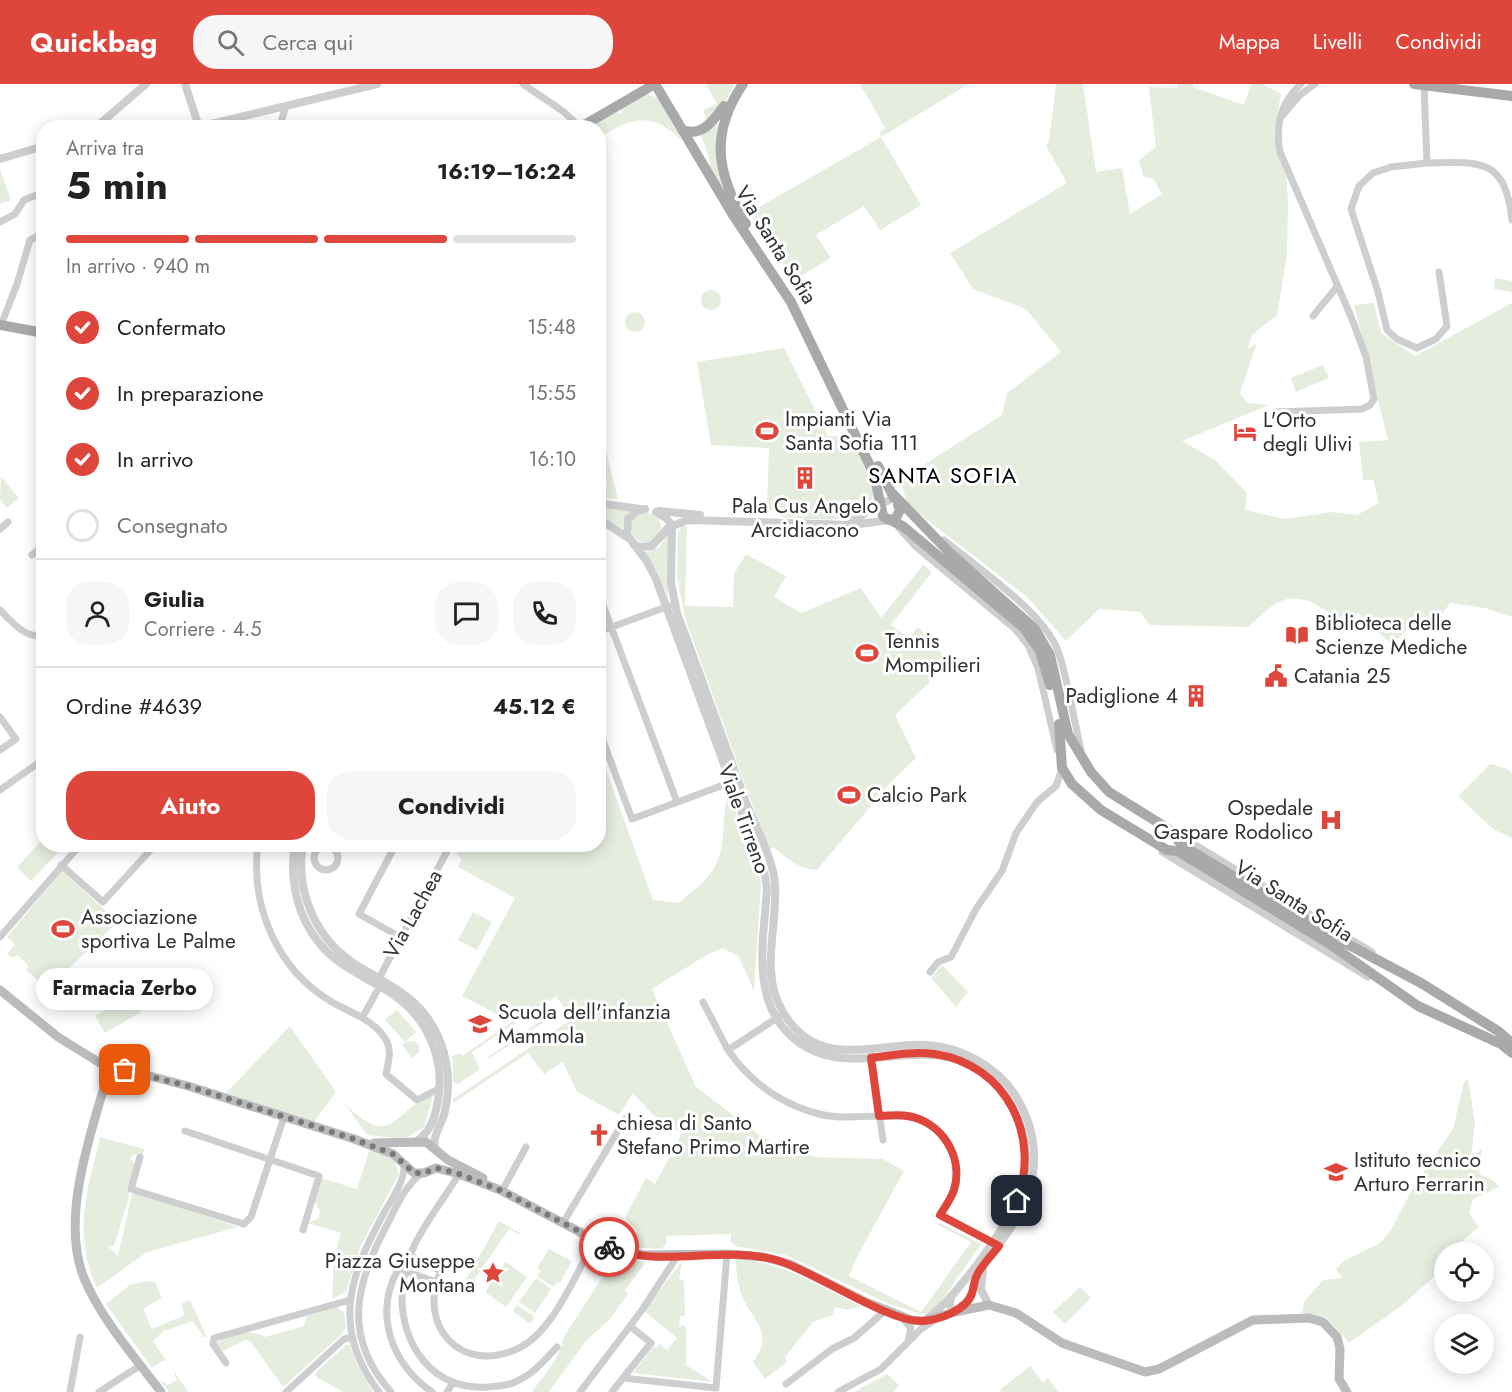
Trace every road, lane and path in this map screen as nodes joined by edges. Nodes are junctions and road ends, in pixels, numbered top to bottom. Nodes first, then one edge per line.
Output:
1 (146, 84) edge
2 (185, 84) edge
3 (378, 84) edge
4 (523, 84) edge
5 (655, 84) edge
6 (736, 84) edge
7 (743, 84) edge
8 (1301, 84) edge
9 (1315, 84) edge
10 (1419, 85) edge
11 (1512, 96) edge
12 (731, 98) junction
13 (286, 106) junction
14 (726, 111) junction
15 (1280, 118) junction
16 (104, 120) edge
17 (197, 120) edge
18 (228, 120) edge
19 (282, 120) edge
20 (572, 120) edge
21 (591, 120) edge
22 (682, 129) junction
23 (36, 148) edge
24 (0, 159) edge
25 (1427, 163) junction
26 (36, 195) edge
27 (1512, 220) edge
28 (0, 222) edge
29 (36, 237) edge
30 (1439, 272) dead end
31 (1336, 288) junction
32 (1313, 316) dead end
33 (0, 325) edge
34 (36, 332) edge
35 (1276, 412) dead end
36 (606, 504) edge
37 (889, 508) junction
38 (651, 511) junction
39 (754, 520) junction
40 (8, 522) dead end
41 (840, 523) junction
42 (920, 523) junction
43 (606, 524) edge
44 (672, 525) junction
45 (0, 529) edge
46 (664, 532) junction
47 (631, 542) junction
48 (36, 552) edge
49 (32, 555) dead end
50 (670, 605) junction
51 (0, 610) edge
52 (606, 612) edge
53 (612, 627) junction
54 (606, 629) edge
55 (36, 635) edge
56 (0, 717) edge
57 (606, 749) edge
58 (0, 750) edge
59 (1076, 751) junction
60 (1062, 754) junction
61 (36, 765) edge
62 (1087, 766) junction
63 (1062, 768) junction
64 (734, 781) junction
65 (1056, 786) junction
66 (1077, 789) junction
67 (0, 790) edge
68 (677, 802) junction
69 (1167, 828) junction
70 (1133, 831) junction
71 (1174, 845) junction
72 (74, 852) edge
73 (149, 852) edge
74 (258, 852) edge
75 (295, 852) edge
76 (303, 852) edge
77 (392, 852) edge
78 (447, 852) edge
79 (62, 865) junction
80 (0, 937) edge
81 (400, 937) junction
82 (930, 972) dead end
83 (1404, 974) junction
84 (380, 982) junction
85 (1420, 983) junction
86 (0, 990) edge
87 (1440, 995) junction
88 (1405, 998) junction
89 (703, 1002) dead end
90 (1432, 1012) junction
91 (780, 1016) junction
92 (362, 1018) junction
93 (1512, 1042) edge
94 (728, 1050) junction
95 (1512, 1053) edge
96 (871, 1054) junction
97 (110, 1067) junction
98 (440, 1088) junction
99 (284, 1116) junction
100 (879, 1116) junction
101 (625, 1119) dead end
102 (185, 1131) dead end
103 (354, 1139) junction
104 (883, 1140) dead end
105 (415, 1141) junction
106 (526, 1147) dead end
107 (435, 1149) junction
108 (140, 1157) dead end
109 (270, 1160) junction
110 (404, 1164) junction
111 (425, 1172) junction
112 (459, 1174) junction
113 (501, 1190) junction
114 (563, 1223) junction
115 (303, 1230) dead end
116 (595, 1241) junction
117 (995, 1244) junction
118 (727, 1254) junction
119 (409, 1255) junction
120 (678, 1255) junction
121 (986, 1262) junction
122 (405, 1270) junction
123 (436, 1282) junction
124 (954, 1293) junction
125 (350, 1300) junction
126 (989, 1305) junction
127 (886, 1310) junction
128 (955, 1311) junction
129 (901, 1317) junction
130 (940, 1317) junction
131 (923, 1321) junction
132 (630, 1326) junction
133 (80, 1337) dead end
134 (353, 1337) junction
135 (907, 1343) junction
136 (557, 1347) dead end
137 (226, 1364) dead end
138 (141, 1365) junction
139 (623, 1378) junction
140 (452, 1384) junction
141 (786, 1384) dead end
142 (716, 1390) edge
143 (70, 1392) edge
144 (99, 1392) edge
145 (161, 1392) edge
146 (286, 1392) edge
147 (380, 1392) edge
148 (390, 1392) edge
149 (432, 1392) edge
150 (447, 1392) edge
151 (580, 1392) edge
152 (612, 1392) edge
153 (838, 1392) edge
154 (1347, 1392) edge

1 - 16 street
2 - 17 street
3 - 13 street
4 - 20 street
5 - 21 main road
5 - 22 main road, Via Santa Sofia
6 - 12 main road
7 - 14 main road, Via Santa Sofia
8 - 15 street
9 - 15 street
10 - 11 main road
10 - 25 street
12 - 14 main road
12 - 22 main road
13 - 18 street
13 - 19 street
14 - 37 main road, Via Santa Sofia
15 - 31 street
22 - 37 main road, Via Santa Sofia
23 - 24 street
25 - 27 street
25 - 30 street
26 - 28 street
29 - 33 street
31 - 32 street
31 - 35 street
33 - 34 main road
36 - 38 street
37 - 41 street
37 - 41 street
37 - 42 main road, Via Santa Sofia
37 - 60 main road, Via Santa Sofia
37 - 63 street
38 - 39 street
38 - 44 street
38 - 46 street
38 - 47 street
39 - 41 street
39 - 44 street
40 - 45 street
42 - 59 main road, Via Santa Sofia
42 - 62 street
43 - 47 street, Viale Tirreno
44 - 46 street
44 - 50 street, Viale Tirreno
46 - 47 street
47 - 50 street, Viale Tirreno
48 - 49 street
50 - 53 street
50 - 64 street, Viale Tirreno
51 - 55 street
52 - 53 street
53 - 54 street
53 - 68 street
56 - 58 street
57 - 68 street
59 - 60 main road
59 - 62 main road, Via Santa Sofia
60 - 63 main road, Via Santa Sofia
61 - 67 street
62 - 69 main road, Via Santa Sofia
63 - 65 street
63 - 66 main road, Via Santa Sofia
64 - 68 street
64 - 91 street, Viale Tirreno
65 - 66 street
65 - 82 street
66 - 70 main road, Via Santa Sofia
69 - 71 main road, Via Santa Sofia
69 - 83 street
70 - 71 main road, Via Santa Sofia
70 - 88 street
71 - 83 main road, Via Santa Sofia
71 - 88 main road, Via Santa Sofia
72 - 79 street
73 - 79 street
74 - 92 street
75 - 84 street
76 - 84 street
77 - 81 street
78 - 81 street, Via Lachea
79 - 80 street
81 - 84 street, Via Lachea
83 - 85 main road, Via Santa Sofia
84 - 92 street, Via Lachea
84 - 98 street
84 - 107 street
85 - 87 main road, Via Santa Sofia
85 - 88 main road
86 - 97 main road
87 - 90 main road
87 - 93 main road, Via Santa Sofia
88 - 90 main road, Via Santa Sofia
89 - 94 street
90 - 95 main road, Via Santa Sofia
91 - 94 street
91 - 96 street, Viale Tirreno
92 - 98 street
94 - 100 street
96 - 100 street
96 - 117 street, Viale Tirreno
97 - 99 main road
97 - 138 main road
98 - 105 street
99 - 103 main road
99 - 109 street
100 - 104 street
100 - 117 street
101 - 114 street
102 - 109 street
103 - 105 main road
103 - 110 main road
105 - 107 main road
105 - 110 main road
106 - 113 street
107 - 111 main road
107 - 113 main road
108 - 109 street
109 - 115 street
110 - 111 main road
110 - 125 street
111 - 112 main road
111 - 148 street
112 - 113 main road
112 - 119 street
113 - 114 main road
114 - 116 main road
116 - 120 main road
116 - 123 street
117 - 121 street, Viale Tirreno
117 - 124 street, Viale Tirreno
118 - 120 main road
118 - 127 main road
118 - 142 street
119 - 122 street
119 - 123 street
119 - 149 street
120 - 132 street
121 - 126 street
121 - 128 street, Viale Tirreno
122 - 123 street
122 - 140 street
124 - 128 street
124 - 131 street, Viale Tirreno
125 - 134 street
125 - 137 street
126 - 128 main road
126 - 154 main road
127 - 129 main road
127 - 141 street
128 - 130 main road
129 - 131 main road
129 - 135 street
130 - 131 main road
130 - 135 street
132 - 139 street
132 - 151 street
133 - 143 street
134 - 146 street
134 - 147 street
135 - 153 street
136 - 140 street
138 - 144 street
138 - 145 main road
139 - 142 street
139 - 152 street
140 - 150 street

